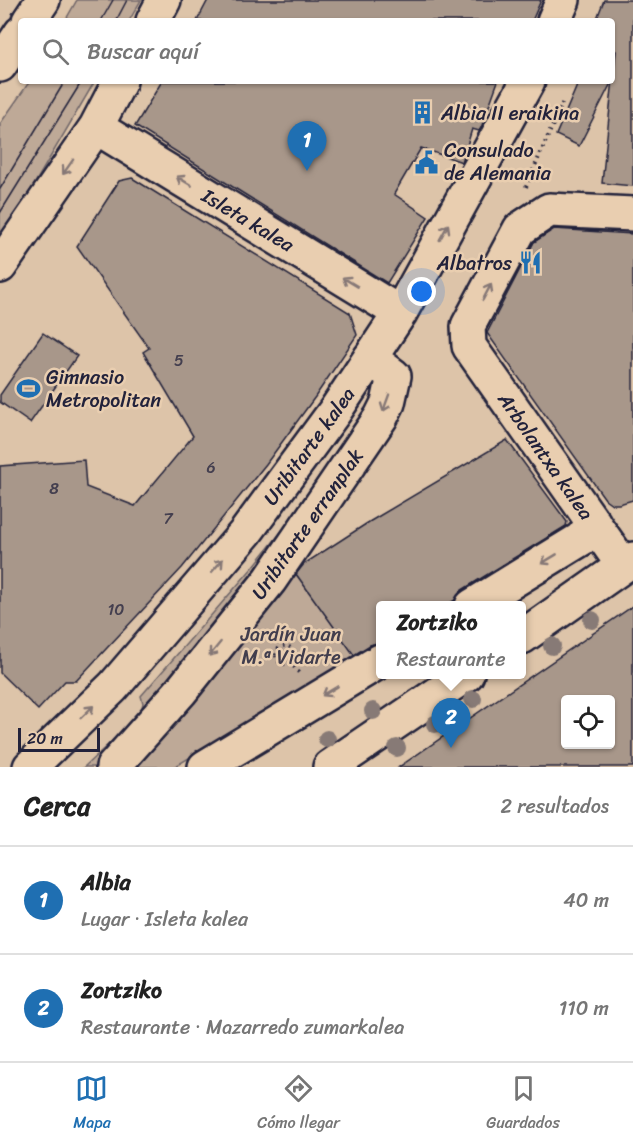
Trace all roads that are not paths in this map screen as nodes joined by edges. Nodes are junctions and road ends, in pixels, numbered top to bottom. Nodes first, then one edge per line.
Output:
1 (43, 0) edge
2 (164, 0) edge
3 (563, 0) edge
4 (31, 18) edge
5 (155, 18) edge
6 (555, 18) edge
7 (18, 38) edge
8 (0, 65) edge
9 (118, 84) edge
10 (526, 84) edge
11 (96, 127) junction
12 (633, 214) edge
13 (0, 266) edge
14 (400, 313) junction
15 (370, 358) junction
16 (594, 524) junction
17 (628, 562) edge
18 (480, 601) edge
19 (526, 634) edge
20 (376, 664) edge
21 (461, 679) edge
22 (30, 767) edge
23 (113, 767) edge
24 (204, 767) edge
25 (330, 767) edge

1 - 4 street
2 - 5 street
3 - 6 street
7 - 8 street
9 - 11 street
14 -> 10 street, Uribitarte kalea
11 -> 13 street
14 -> 11 street, Isleta kalea
16 -> 12 street, Arbolantxa kalea
14 - 15 street, Uribitarte kalea
22 -> 15 street, Uribitarte kalea
15 -> 23 street, Uribitarte erranplak
16 - 17 street, Arbolantxa kalea
16 -> 18 street
17 - 19 street
20 -> 24 street
21 - 25 street

